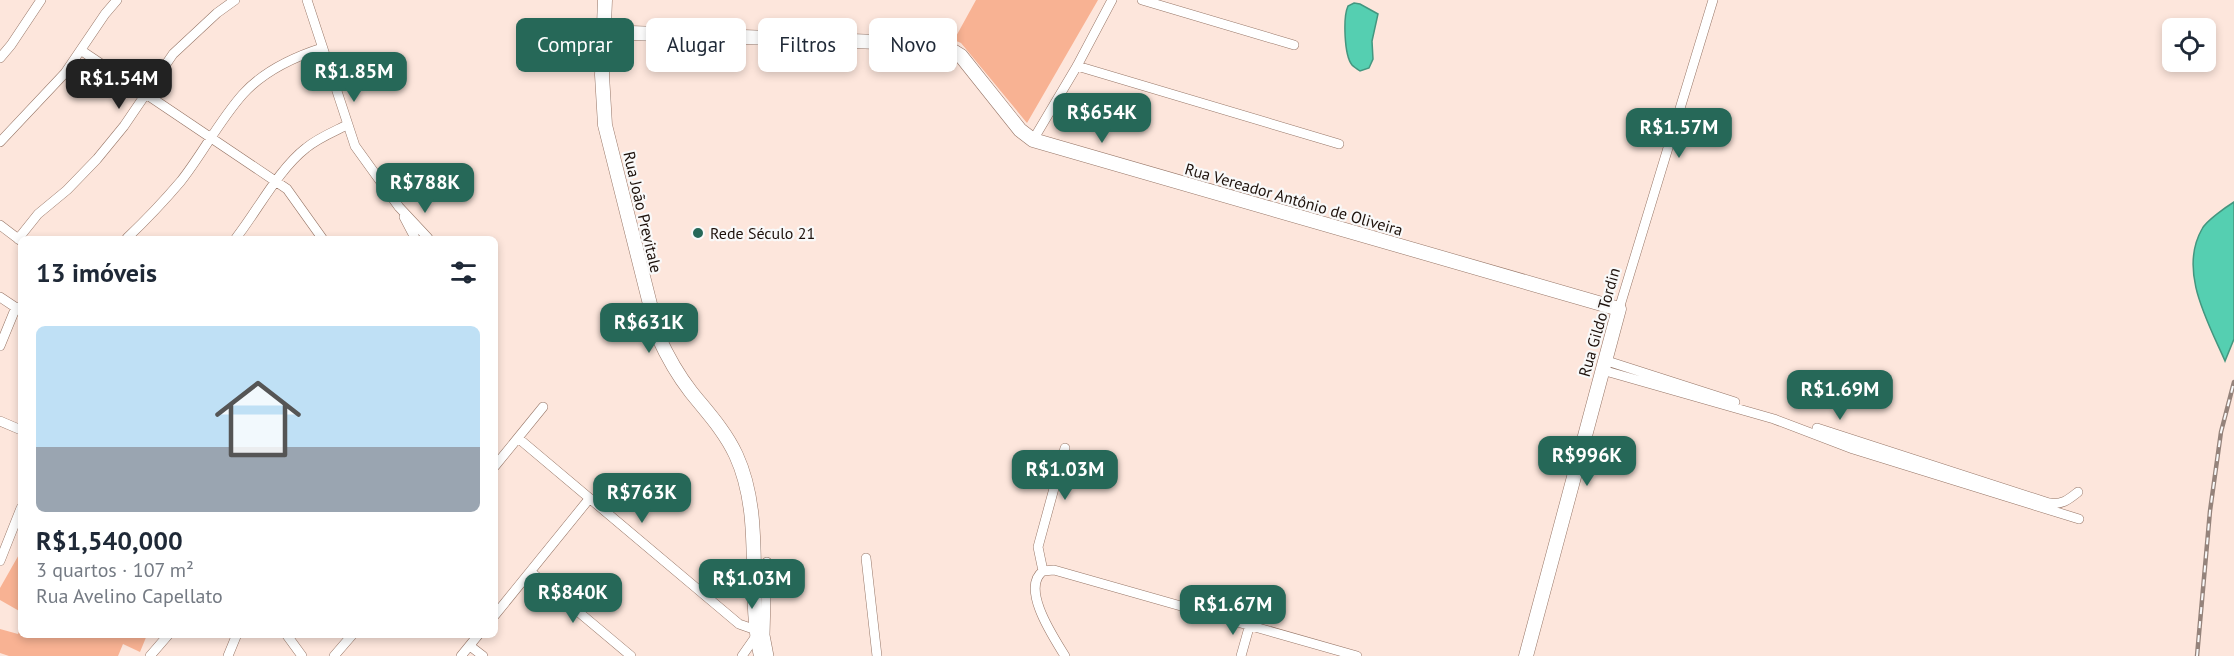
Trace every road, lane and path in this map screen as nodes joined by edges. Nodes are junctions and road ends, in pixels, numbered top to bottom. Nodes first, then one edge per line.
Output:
1 (41, 0) edge
2 (117, 0) edge
3 (235, 0) edge
4 (307, 0) edge
5 (606, 0) edge
6 (1112, 0) edge
7 (1142, 0) edge
8 (1713, 0) edge
9 (604, 18) edge
10 (634, 33) edge
11 (1294, 45) dead end
12 (322, 48) junction
13 (82, 51) junction
14 (0, 58) edge
15 (1077, 66) junction
16 (602, 72) edge
17 (146, 93) junction
18 (347, 125) junction
19 (211, 139) junction
20 (1033, 140) junction
21 (0, 142) edge
22 (1339, 144) dead end
23 (277, 182) junction
24 (399, 207) junction
25 (0, 225) edge
26 (23, 236) edge
27 (129, 236) edge
28 (237, 236) edge
29 (321, 236) edge
30 (414, 236) edge
31 (426, 236) edge
32 (18, 238) edge
33 (0, 297) edge
34 (18, 309) edge
35 (1619, 309) junction
36 (0, 346) edge
37 (1603, 365) junction
38 (543, 407) dead end
39 (0, 422) edge
40 (18, 429) edge
41 (518, 438) junction
42 (1065, 448) dead end
43 (498, 462) edge
44 (2078, 492) dead end
45 (589, 499) junction
46 (18, 516) edge
47 (2079, 519) dead end
48 (866, 558) dead end
49 (0, 561) edge
50 (767, 562) dead end
51 (1043, 571) junction
52 (531, 572) junction
53 (498, 611) edge
54 (1250, 624) junction
55 (756, 633) junction
56 (166, 638) edge
57 (235, 638) edge
58 (288, 638) edge
59 (350, 638) edge
60 (476, 638) edge
61 (470, 646) junction
62 (298, 654) edge
63 (150, 656) edge
64 (228, 656) edge
65 (334, 656) edge
66 (461, 656) edge
67 (483, 656) edge
68 (631, 656) edge
69 (742, 656) edge
70 (761, 656) edge
71 (769, 656) edge
72 (877, 656) edge
73 (1065, 656) edge
74 (1241, 656) edge
75 (1357, 656) edge
76 (1526, 656) edge

1 - 14 street
2 - 13 street
3 - 17 street
4 - 12 street
5 - 9 main road, Rua João Previtale
6 - 15 street
7 - 11 street
8 - 35 street, Rua Gildo Tordin
10 - 20 main road, Rua Vereador Antônio de Oliveira
12 - 18 street
12 - 19 street
13 - 17 street
13 - 21 street
15 - 20 street
15 - 22 street
16 - 55 main road, Rua João Previtale
17 - 19 street
17 - 26 street
18 - 23 street
18 - 24 street
19 - 23 street
19 - 27 street
20 - 35 main road, Rua Vereador Antônio de Oliveira
23 - 28 street
23 - 29 street
24 - 30 street
24 - 31 street
25 - 32 street
33 - 34 street
34 - 36 street
35 - 37 main road, Rua Gildo Tordin
37 - 44 street
37 - 47 street
37 - 76 main road, Rua Gildo Tordin
38 - 41 street
39 - 40 street
41 - 43 street
41 - 45 street
42 - 51 street
45 - 52 street
45 - 55 street
46 - 49 street
48 - 72 street
50 - 71 street
51 - 54 street
51 - 73 street
52 - 53 street
52 - 68 street
54 - 74 street
54 - 75 street
55 - 69 street
55 - 70 main road, Rua João Previtale
56 - 63 street
57 - 64 street
58 - 62 street
59 - 65 street
60 - 61 street
61 - 66 street
61 - 67 street

